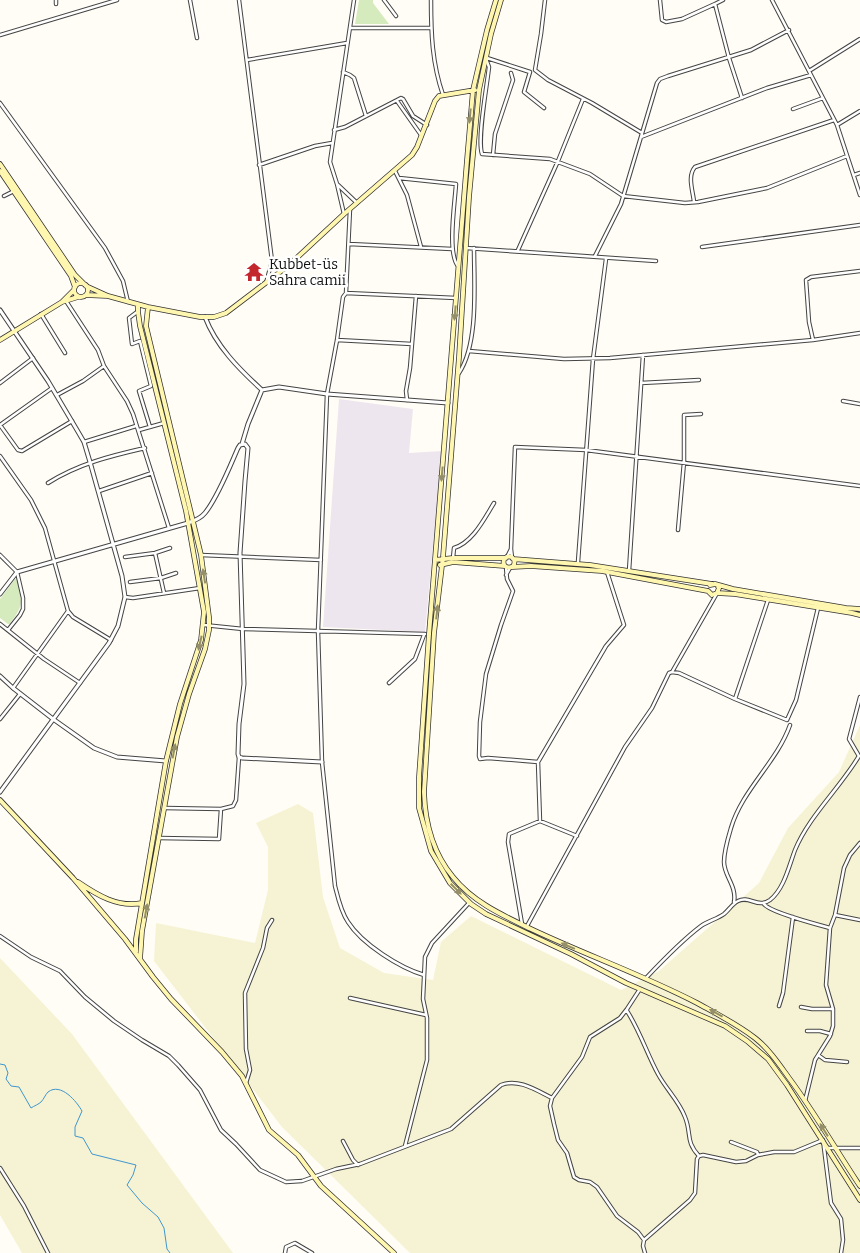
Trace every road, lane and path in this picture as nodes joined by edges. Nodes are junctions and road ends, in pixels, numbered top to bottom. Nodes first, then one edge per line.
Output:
1 (56, 0) edge
2 (117, 0) edge
3 (190, 0) edge
4 (239, 0) edge
5 (354, 0) edge
6 (384, 0) edge
7 (431, 0) edge
8 (496, 0) edge
9 (502, 0) edge
10 (545, 0) edge
11 (660, 0) edge
12 (723, 0) edge
13 (772, 0) edge
14 (56, 4) dead end
15 (715, 4) junction
16 (396, 16) dead end
17 (350, 28) junction
18 (431, 28) junction
19 (789, 30) junction
20 (0, 35) edge
21 (197, 38) dead end
22 (860, 39) edge
23 (347, 43) junction
24 (485, 58) junction
25 (729, 58) junction
26 (247, 60) junction
27 (343, 72) junction
28 (810, 73) junction
29 (511, 74) dead end
30 (473, 90) junction
31 (480, 90) junction
32 (443, 95) junction
33 (742, 98) junction
34 (823, 98) junction
35 (583, 99) junction
36 (396, 100) junction
37 (0, 103) edge
38 (544, 108) dead end
39 (793, 109) dead end
40 (860, 111) edge
41 (366, 116) junction
42 (834, 120) junction
43 (837, 124) junction
44 (427, 125) junction
45 (334, 130) junction
46 (642, 133) junction
47 (422, 136) junction
48 (641, 137) junction
49 (332, 143) junction
50 (493, 155) junction
51 (847, 156) junction
52 (558, 161) junction
53 (0, 164) edge
54 (259, 165) junction
55 (1, 170) edge
56 (395, 171) junction
57 (860, 173) edge
58 (854, 175) junction
59 (399, 178) junction
60 (337, 184) junction
61 (16, 190) junction
62 (860, 195) edge
63 (4, 196) dead end
64 (623, 196) junction
65 (694, 202) junction
66 (357, 203) junction
67 (350, 209) junction
68 (454, 213) junction
69 (344, 214) junction
70 (462, 214) junction
71 (860, 225) edge
72 (349, 244) junction
73 (421, 247) junction
74 (702, 247) dead end
75 (466, 248) junction
76 (474, 248) junction
77 (453, 249) junction
78 (518, 250) junction
79 (595, 256) junction
80 (606, 259) junction
81 (656, 261) dead end
82 (458, 267) junction
83 (860, 271) edge
84 (266, 284) junction
85 (86, 285) junction
86 (74, 288) junction
87 (346, 292) junction
88 (86, 295) junction
89 (108, 296) junction
90 (416, 296) junction
91 (80, 297) junction
92 (456, 298) junction
93 (64, 301) junction
94 (128, 302) junction
95 (138, 305) junction
96 (148, 307) junction
97 (0, 310) edge
98 (138, 312) junction
99 (41, 314) junction
100 (204, 317) junction
101 (15, 331) junction
102 (859, 333) edge
103 (0, 340) edge
104 (337, 340) junction
105 (813, 340) junction
106 (412, 344) junction
107 (469, 351) junction
108 (65, 353) dead end
109 (643, 355) junction
110 (33, 358) junction
111 (593, 359) junction
112 (104, 366) junction
113 (457, 376) junction
114 (699, 380) dead end
115 (0, 382) edge
116 (641, 383) junction
117 (52, 388) junction
118 (262, 390) junction
119 (327, 394) junction
120 (56, 395) junction
121 (407, 400) junction
122 (843, 401) dead end
123 (448, 403) junction
124 (860, 404) edge
125 (701, 414) dead end
126 (72, 421) junction
127 (165, 422) junction
128 (136, 426) junction
129 (150, 426) junction
130 (139, 430) junction
131 (84, 442) junction
132 (242, 444) junction
133 (144, 448) junction
134 (586, 450) junction
135 (0, 456) edge
136 (636, 457) junction
137 (90, 462) junction
138 (684, 462) junction
139 (153, 473) junction
140 (48, 483) dead end
141 (860, 486) edge
142 (100, 491) junction
143 (494, 503) dead end
144 (193, 521) junction
145 (188, 523) junction
146 (169, 528) junction
147 (678, 530) dead end
148 (113, 545) junction
149 (170, 548) dead end
150 (155, 553) junction
151 (0, 555) edge
152 (201, 555) junction
153 (240, 556) junction
154 (125, 557) dead end
155 (510, 558) junction
156 (321, 560) junction
157 (453, 560) junction
158 (53, 562) junction
159 (435, 562) junction
160 (442, 562) junction
161 (578, 562) dead end
162 (508, 567) junction
163 (629, 571) junction
164 (17, 572) junction
165 (607, 572) junction
166 (176, 574) dead end
167 (161, 578) junction
168 (130, 582) dead end
169 (714, 585) junction
170 (200, 588) junction
171 (709, 592) junction
172 (164, 593) junction
173 (0, 594) edge
174 (716, 594) junction
175 (125, 598) junction
176 (768, 600) junction
177 (709, 604) junction
178 (818, 608) junction
179 (860, 609) edge
180 (68, 611) junction
181 (860, 615) edge
182 (0, 624) edge
183 (204, 625) junction
184 (209, 626) junction
185 (8, 630) junction
186 (243, 630) junction
187 (318, 631) junction
188 (434, 633) junction
189 (427, 634) junction
190 (111, 640) junction
191 (37, 653) junction
192 (672, 672) junction
193 (0, 676) edge
194 (80, 683) junction
195 (389, 683) dead end
196 (13, 688) junction
197 (20, 694) junction
198 (860, 697) edge
199 (735, 700) junction
200 (0, 719) edge
201 (52, 719) junction
202 (790, 726) dead end
203 (860, 756) edge
204 (239, 757) junction
205 (166, 761) junction
206 (322, 762) junction
207 (538, 762) junction
208 (0, 792) edge
209 (0, 800) edge
210 (164, 808) junction
211 (221, 809) junction
212 (540, 820) junction
213 (577, 836) junction
214 (159, 838) junction
215 (860, 843) edge
216 (73, 878) junction
217 (142, 903) junction
218 (469, 903) junction
219 (734, 903) junction
220 (764, 904) junction
221 (835, 915) junction
222 (793, 917) junction
223 (272, 920) dead end
224 (860, 920) edge
225 (522, 924) junction
226 (526, 926) junction
227 (830, 928) junction
228 (0, 936) edge
229 (136, 952) junction
230 (140, 959) junction
231 (424, 975) junction
232 (641, 976) junction
233 (646, 978) junction
234 (653, 982) junction
235 (633, 986) junction
236 (640, 989) junction
237 (645, 991) junction
238 (350, 998) dead end
239 (779, 1006) dead end
240 (801, 1007) dead end
241 (627, 1009) junction
242 (833, 1009) junction
243 (426, 1015) junction
244 (807, 1031) dead end
245 (831, 1034) junction
246 (818, 1055) junction
247 (847, 1062) dead end
248 (246, 1083) junction
249 (552, 1098) junction
250 (805, 1101) junction
251 (343, 1140) dead end
252 (823, 1140) junction
253 (730, 1142) dead end
254 (405, 1146) junction
255 (828, 1148) junction
256 (835, 1148) junction
257 (860, 1148) edge
258 (758, 1155) junction
259 (699, 1156) junction
260 (358, 1164) junction
261 (0, 1168) edge
262 (314, 1176) junction
263 (860, 1186) edge
264 (860, 1200) edge
265 (644, 1240) junction
266 (48, 1253) edge
267 (285, 1253) edge
268 (312, 1253) edge
269 (394, 1253) edge
270 (645, 1253) edge
271 (841, 1253) edge

1 - 14 street
2 - 20 street
3 - 21 street
4 - 26 street
5 - 17 street
6 - 16 street
7 - 18 street
8 - 30 main road
9 - 24 main road
10 - 35 street
11 - 15 street
12 - 15 street
13 - 19 street
15 - 25 street
17 - 18 street
17 - 23 street
18 - 32 street
19 - 25 street
19 - 28 street
22 - 28 street
23 - 26 street
23 - 27 street
24 - 31 main road
24 - 38 street
24 - 50 street
25 - 33 street
25 - 46 street
26 - 54 street
27 - 41 street
27 - 45 street
28 - 33 street
28 - 34 street
29 - 50 street
30 - 31 main road
30 - 32 main road
30 -> 70 main road
31 - 75 main road
32 - 44 main road
33 - 48 street
34 - 39 street
34 - 42 street
35 - 46 street
35 - 52 street
36 - 41 street
36 - 44 street
36 - 47 street
37 - 94 street
40 - 43 street
41 - 45 street
42 - 43 street
42 - 65 street
43 - 51 street
44 - 47 main road
45 - 49 street
46 - 48 street
47 - 56 main road
48 - 64 street
49 - 54 street
49 - 60 street
50 - 52 street
51 - 58 street
51 - 65 street
52 - 64 street
52 - 78 street
53 - 55 main road
54 - 84 street
55 - 61 main road
56 - 59 street
56 - 66 main road
57 - 58 street
58 - 62 street
59 - 68 street
59 - 73 street
60 - 66 street
60 - 69 street
61 - 63 street
61 - 85 main road
61 - 86 main road
64 - 65 street
64 - 79 street
66 - 67 main road
67 - 69 main road
67 - 72 street
68 - 70 street
68 - 77 street
69 - 84 main road
70 - 82 main road
71 - 74 street
72 - 73 street
72 - 87 street
73 - 77 street
75 - 76 street
75 - 113 main road
76 - 78 street
76 - 107 street
77 - 82 street
78 - 79 street
79 - 80 street
80 - 81 street
80 - 111 street
82 - 92 main road
83 - 105 street
84 - 100 main road
85 - 86 main road
85 - 88 main road
85 - 89 main road
86 - 91 main road
86 - 93 main road
87 - 90 street
87 - 104 street
88 - 89 main road
88 - 91 main road
89 - 94 main road
90 - 92 street
90 - 106 street
91 - 93 main road
92 -> 123 main road
93 - 99 main road
93 - 112 street
94 - 95 main road
95 - 96 main road
95 - 98 main road
96 - 100 main road
96 - 144 main road
97 - 101 street
98 - 127 main road
98 - 129 street
99 - 101 main road
99 - 108 street
100 - 118 street
101 - 103 main road
101 - 110 street
102 - 105 street
104 - 106 street
104 - 119 street
105 - 109 street
106 - 121 street
107 - 111 street
107 - 113 street
109 - 111 street
109 - 116 street
110 - 115 street
110 - 117 street
111 - 134 street
112 - 120 street
112 - 128 street
113 - 160 main road
114 - 116 street
116 - 136 street
117 - 120 street
117 - 126 street
118 - 119 street
118 - 132 street
119 - 121 street
119 - 156 street
120 - 126 street
121 - 123 street
122 - 124 street
123 -> 159 main road
125 - 138 street
126 - 131 street
127 - 129 street
127 - 145 main road
128 - 130 street
128 - 131 street
129 - 130 street
130 - 133 street
131 - 137 street
132 - 144 street
132 - 153 street
133 - 137 street
133 - 139 street
134 - 136 street
134 - 155 street
134 - 161 street
135 - 158 street
136 - 138 street
136 - 163 street
137 - 140 street
137 - 142 street
138 - 141 street
138 - 147 street
139 - 142 street
139 - 146 street
142 - 148 street
143 - 157 street
144 - 145 street
144 - 152 main road
145 - 146 street
145 - 170 main road
146 - 148 street
148 - 158 street
148 - 175 street
149 - 150 street
150 - 154 street
150 - 167 street
151 - 164 street
152 - 153 street
184 -> 152 main road
153 - 156 street
153 - 186 street
155 - 157 main road
155 - 162 main road
155 - 162 main road
155 - 163 main road
156 - 187 street
157 - 160 main road
157 - 162 main road
158 - 164 street
158 - 180 street
159 - 160 main road
159 - 189 main road
188 -> 160 main road
162 - 165 main road
162 - 207 street
163 - 169 main road
164 - 173 street
164 - 185 street
165 - 171 main road
165 - 207 street
166 - 167 street
167 - 168 street
167 - 172 street
169 - 171 main road
169 - 174 main road
169 - 179 main road
170 - 172 street
170 - 183 main road
171 - 174 main road
171 - 177 street
172 - 175 street
174 - 176 main road
174 - 177 street
175 - 190 street
176 - 178 main road
176 - 199 street
177 - 192 street
178 - 181 main road
178 - 199 street
180 - 190 street
180 - 191 street
182 - 185 street
183 - 184 street
183 -> 205 main road
184 - 186 street
210 -> 184 main road
185 - 191 street
186 - 187 street
186 - 204 street
187 - 189 street
187 - 206 street
188 - 189 street
188 - 225 main road
189 - 195 street
189 -> 218 main road
190 - 194 street
191 - 194 street
191 - 196 street
192 - 199 street
192 - 213 street
193 - 196 street
194 - 201 street
196 - 197 street
197 - 200 street
197 - 201 street
198 - 203 street
201 - 205 street
201 - 208 street
202 - 219 street
203 - 220 street
204 - 206 street
204 - 211 street
205 - 217 main road
206 - 231 street
207 - 212 street
209 - 216 main road
210 - 211 street
210 - 214 main road
211 - 214 street
212 - 213 street
212 - 225 street
213 - 226 street
230 -> 214 main road
215 - 221 street
216 - 217 main road
216 - 229 main road
217 - 229 main road
218 - 231 street
218 - 235 main road
219 - 220 street
219 - 233 street
220 - 222 street
221 - 224 street
221 - 227 street
222 - 227 street
222 - 239 street
223 - 248 street
225 - 226 main road
232 -> 226 main road
227 - 242 street
228 - 262 street
229 - 230 main road
230 - 248 main road
231 - 243 street
232 - 233 main road
232 - 235 main road
233 - 234 main road
234 - 237 main road
250 -> 234 main road
235 - 236 main road
236 - 237 main road
236 - 241 street
237 - 252 main road
238 - 243 street
240 - 242 street
241 - 249 street
241 - 259 street
242 - 245 street
243 - 254 street
244 - 245 street
245 - 246 street
246 - 247 street
246 - 250 street
248 - 262 main road
249 - 254 street
249 - 265 street
256 -> 250 main road
251 - 260 street
252 - 255 main road
252 - 258 street
252 - 271 street
253 - 258 street
254 - 260 street
255 - 256 street
255 - 264 main road
256 - 257 street
256 - 263 main road
258 - 259 street
259 - 265 street
260 - 262 street
261 - 266 street
262 - 269 main road
265 - 270 street
267 - 268 street

